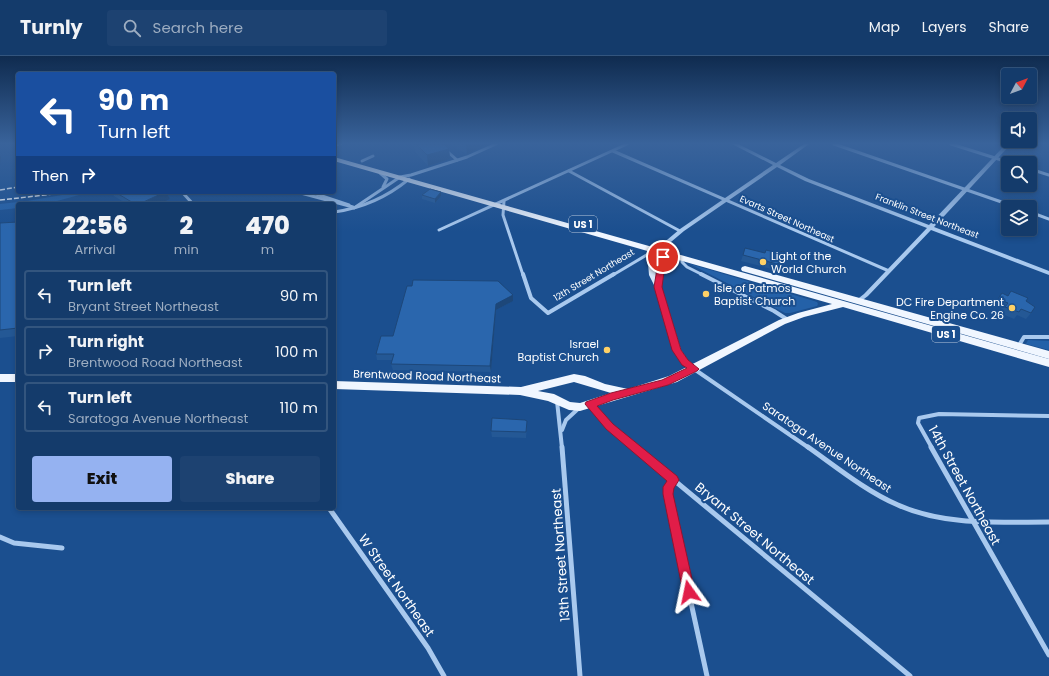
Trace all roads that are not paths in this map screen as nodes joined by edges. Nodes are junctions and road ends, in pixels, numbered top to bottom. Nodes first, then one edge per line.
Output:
1 (378, 173) edge
2 (385, 173) edge
3 (396, 173) edge
4 (423, 173) edge
5 (565, 173) edge
6 (573, 173) edge
7 (664, 173) edge
8 (765, 173) edge
9 (793, 173) edge
10 (918, 173) edge
11 (981, 173) edge
12 (400, 177) junction
13 (410, 178) junction
14 (965, 189) junction
15 (380, 192) junction
16 (184, 194) edge
17 (304, 194) edge
18 (316, 194) edge
19 (726, 200) junction
20 (191, 202) edge
21 (333, 202) edge
22 (1001, 202) edge
23 (336, 203) edge
24 (502, 204) junction
25 (354, 208) junction
26 (336, 212) edge
27 (1037, 214) edge
28 (1049, 218) edge
29 (931, 227) junction
30 (439, 230) dead end
31 (680, 231) junction
32 (660, 249) junction
33 (682, 258) junction
34 (889, 271) junction
35 (1049, 273) edge
36 (858, 301) junction
37 (844, 305) junction
38 (788, 320) junction
39 (954, 332) junction
40 (1049, 337) edge
41 (1018, 351) junction
42 (1049, 355) edge
43 (1049, 363) edge
44 (694, 369) junction
45 (0, 378) edge
46 (16, 378) edge
47 (555, 383) junction
48 (336, 385) edge
49 (594, 385) junction
50 (520, 391) junction
51 (630, 391) junction
52 (556, 400) junction
53 (590, 404) junction
54 (1049, 416) edge
55 (561, 432) junction
56 (673, 480) junction
57 (330, 510) edge
58 (973, 521) junction
59 (1049, 522) edge
60 (0, 537) edge
61 (62, 548) dead end
62 (1049, 654) edge
63 (444, 676) edge
64 (580, 676) edge
65 (707, 676) edge
66 (910, 676) edge

1 - 15 street
2 - 12 main road, US 1
3 - 13 main road, US 1
4 - 13 street
5 - 24 street
6 - 31 street
7 - 19 street, Evarts Street Northeast
8 - 19 street, 12th Street Northeast
9 - 29 street, Franklin Street Northeast
10 - 14 street
11 - 14 street
12 - 13 main road, US 1
12 - 15 street
13 - 24 main road, US 1
13 - 25 street
14 - 22 street
14 - 29 street
15 - 25 street
16 - 20 street
17 - 21 street
18 - 25 street
19 - 31 street, 12th Street Northeast
19 - 34 street, Evarts Street Northeast
23 - 25 street
24 - 30 street
24 - 32 main road, US 1
24 - 32 street, 12th Street Northeast
25 - 26 street
27 - 28 street
29 - 34 street
29 - 35 street, Franklin Street Northeast
31 - 32 street, 12th Street Northeast
32 - 33 main road, US 1
32 - 36 main road, US 1
32 - 44 main road, Saratoga Avenue Northeast
33 - 37 main road, US 1
33 - 38 street
34 - 36 street
36 - 37 main road
36 - 39 main road, US 1
37 - 38 main road
37 - 39 main road, US 1
38 - 44 main road
39 - 41 main road, US 1
40 - 41 street
41 - 42 main road, US 1
41 - 43 main road, US 1
44 - 51 main road
44 - 58 street, Saratoga Avenue Northeast
45 - 46 main road
47 - 49 main road
47 - 50 main road, Brentwood Road Northeast
47 - 52 main road
48 - 50 main road, Brentwood Road Northeast
49 - 51 main road
49 - 53 main road
50 - 52 main road, Brentwood Road Northeast
51 - 53 main road
52 - 53 main road
52 - 55 street, 13th Street Northeast
53 - 55 street
53 - 56 street, Bryant Street Northeast
54 - 58 street, 14th Street Northeast
55 - 64 street, 13th Street Northeast
56 - 65 street
56 - 66 street, Bryant Street Northeast
57 - 63 street, W Street Northeast
58 - 59 street, Saratoga Avenue Northeast
58 - 62 street, 14th Street Northeast
60 - 61 street

